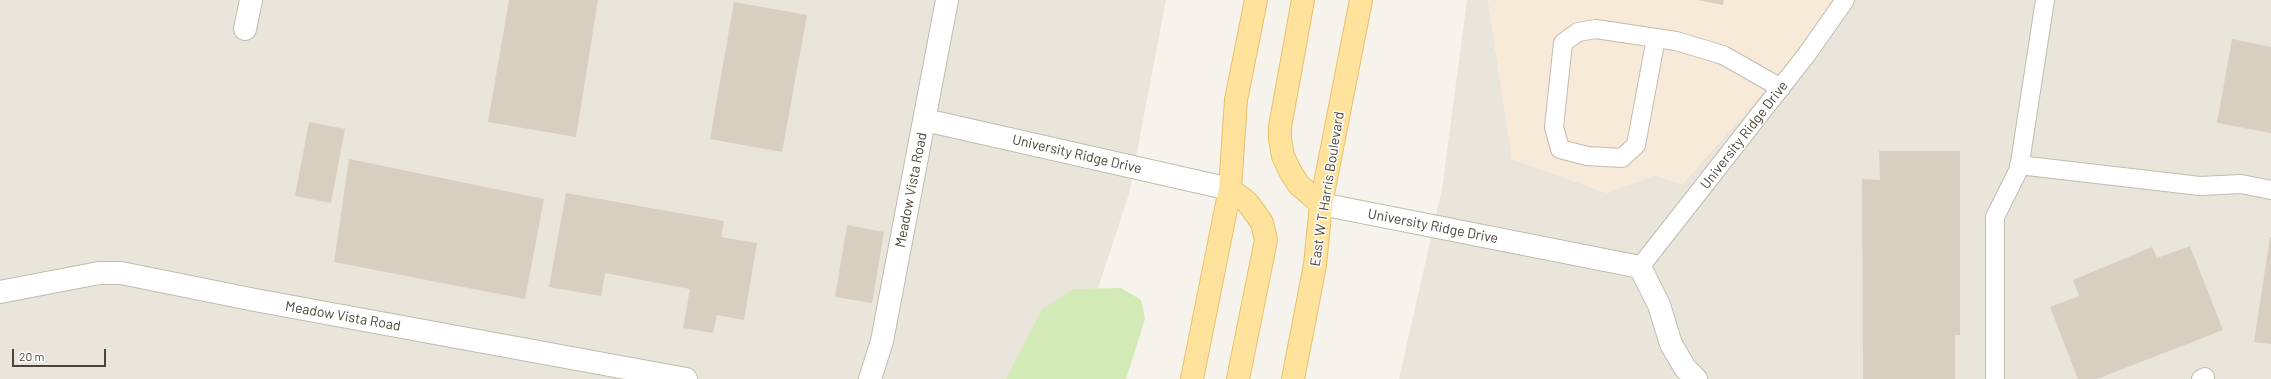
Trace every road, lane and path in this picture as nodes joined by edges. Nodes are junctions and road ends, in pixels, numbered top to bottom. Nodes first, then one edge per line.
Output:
1 (251, 0) edge
2 (947, 0) edge
3 (1256, 0) edge
4 (1303, 0) edge
5 (1361, 0) edge
6 (1845, 0) edge
7 (2045, 0) edge
8 (246, 29) dead end
9 (1656, 38) junction
10 (1781, 88) junction
11 (925, 120) junction
12 (2019, 165) junction
13 (1230, 188) junction
14 (2271, 190) edge
15 (1321, 204) junction
16 (1640, 268) junction
17 (0, 292) edge
18 (686, 379) edge
19 (870, 379) edge
20 (1192, 379) edge
21 (1238, 379) edge
22 (1293, 379) edge
23 (1696, 379) edge
24 (1995, 379) edge

1 - 8 street
2 - 11 street, Meadow Vista Road
3 - 13 main road
4 - 15 main road
5 - 15 main road, East W T Harris Boulevard
6 - 10 lane, University Ridge Drive
7 - 12 lane
9 - 9 lane
9 - 10 lane
10 - 16 lane, University Ridge Drive
11 - 13 street, University Ridge Drive
11 - 19 street, Meadow Vista Road
12 - 14 lane
12 - 24 lane
13 - 20 main road
13 - 21 main road
15 - 16 street, University Ridge Drive
15 - 22 main road, East W T Harris Boulevard
16 - 23 street
17 - 18 street, Meadow Vista Road

